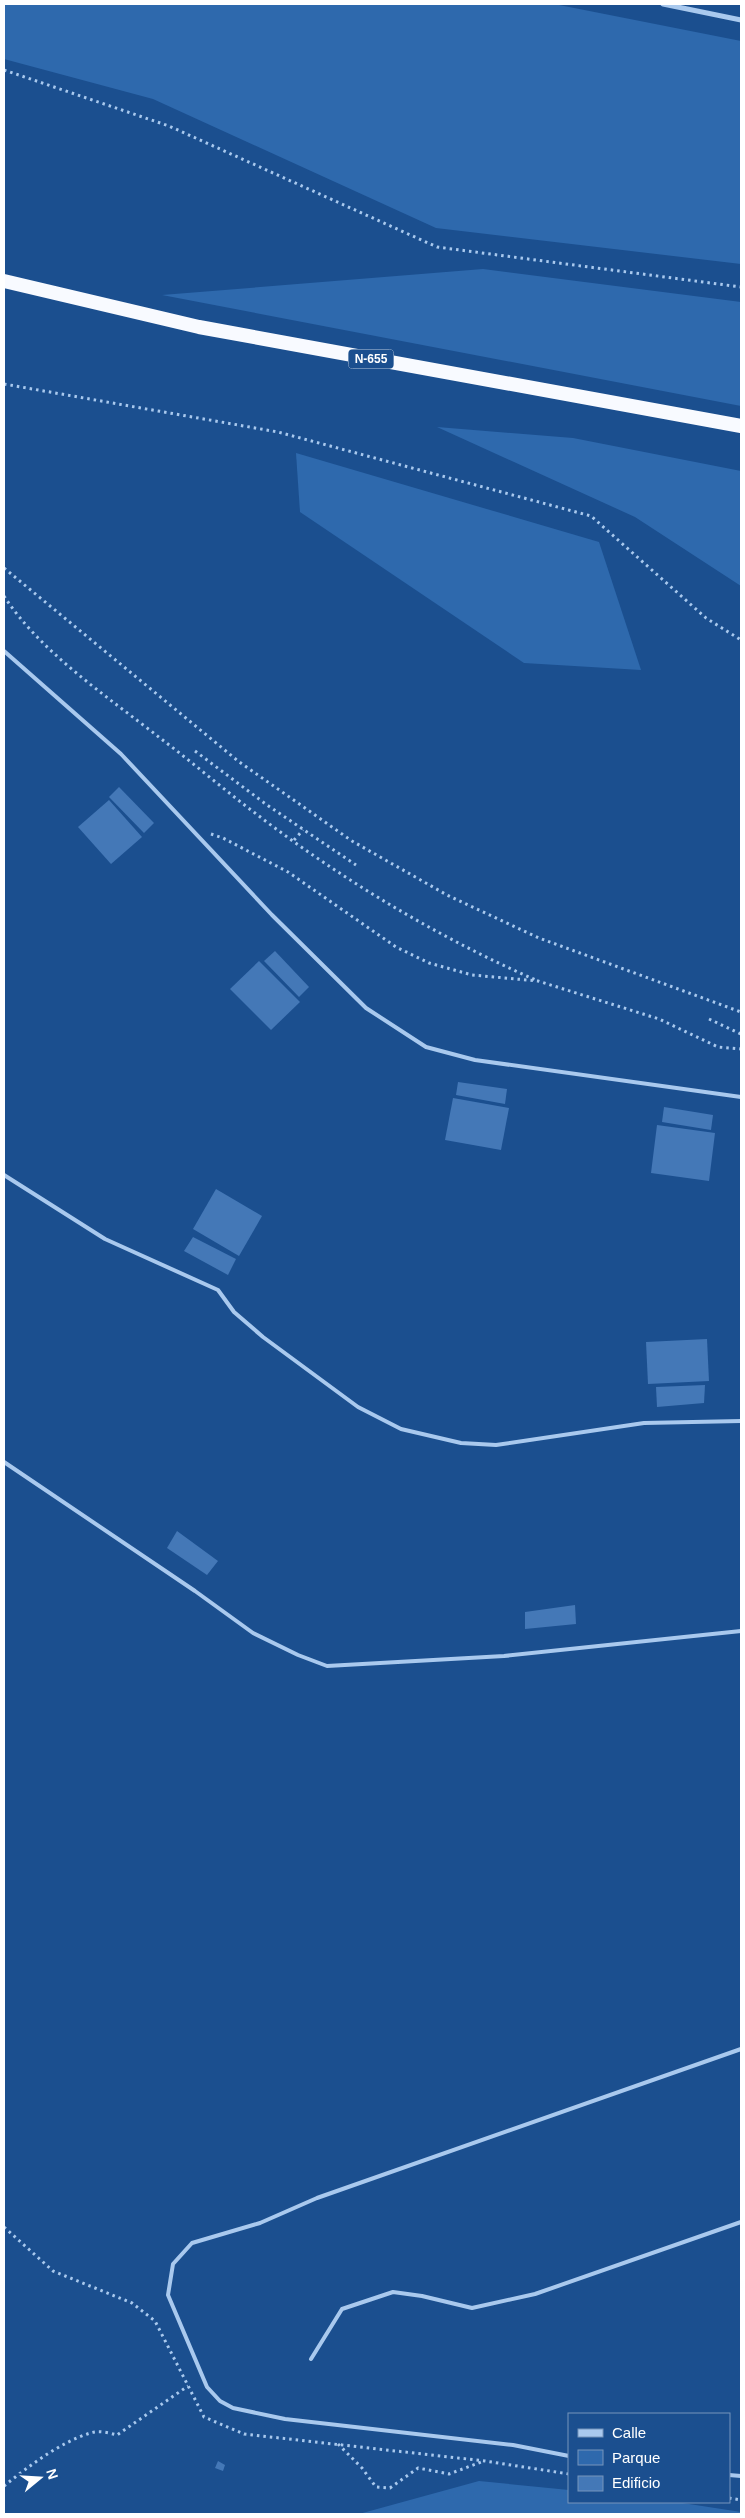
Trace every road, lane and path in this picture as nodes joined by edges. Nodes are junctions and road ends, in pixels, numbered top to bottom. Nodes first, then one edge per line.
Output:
1 (663, 4) edge
2 (741, 20) edge
3 (4, 70) edge
4 (4, 281) edge
5 (741, 287) edge
6 (4, 384) edge
7 (741, 426) edge
8 (4, 568) edge
9 (4, 596) edge
10 (741, 640) edge
11 (4, 651) edge
12 (195, 750) dead end
13 (191, 828) junction
14 (303, 830) junction
15 (294, 840) junction
16 (356, 865) dead end
17 (538, 980) junction
18 (741, 1012) edge
19 (709, 1019) dead end
20 (741, 1034) edge
21 (741, 1049) edge
22 (741, 1097) edge
23 (4, 1176) edge
24 (741, 1421) edge
25 (4, 1462) edge
26 (741, 1631) edge
27 (741, 2049) edge
28 (741, 2222) edge
29 (4, 2227) edge
30 (312, 2359) dead end
31 (188, 2386) junction
32 (338, 2444) junction
33 (568, 2456) edge
34 (485, 2461) junction
35 (568, 2474) edge
36 (4, 2486) edge

1 - 2 street
3 - 5 path
4 - 7 highway, N-655
6 - 10 path
8 - 18 path
9 - 15 path
11 - 13 lane
12 - 14 path
13 - 17 path
13 - 22 lane
14 - 15 path
14 - 16 path
15 - 17 path
17 - 21 path
19 - 20 path
23 - 24 lane
25 - 26 lane
27 - 33 lane
28 - 30 lane
29 - 31 path
31 - 32 path
31 - 36 path
32 - 34 path
32 - 34 path
34 - 35 path

